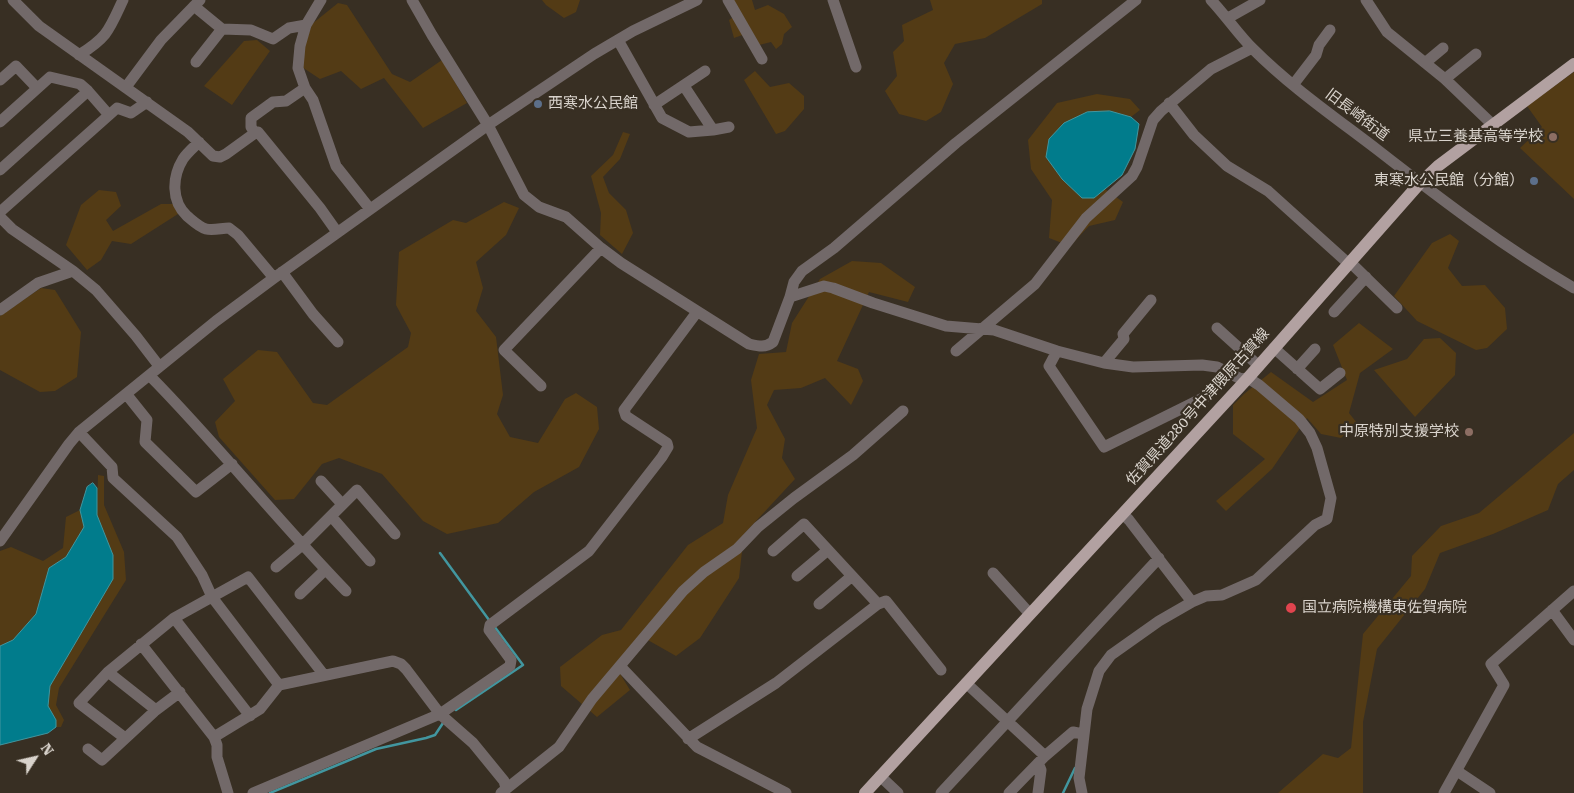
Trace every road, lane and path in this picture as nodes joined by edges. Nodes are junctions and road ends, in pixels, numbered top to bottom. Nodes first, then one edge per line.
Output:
1 (13, 0) edge
2 (123, 0) edge
3 (321, 0) edge
4 (412, 0) edge
5 (697, 0) edge
6 (728, 0) edge
7 (833, 0) edge
8 (1136, 0) edge
9 (1211, 0) edge
10 (1260, 0) edge
11 (1366, 0) edge
12 (197, 3) edge
13 (1228, 18) junction
14 (306, 25) junction
15 (222, 30) junction
16 (1330, 30) dead end
17 (618, 40) junction
18 (1252, 48) junction
19 (1444, 48) dead end
20 (1476, 54) dead end
21 (79, 56) junction
22 (762, 59) dead end
23 (196, 62) dead end
24 (1425, 63) junction
25 (1574, 64) edge
26 (856, 68) dead end
27 (705, 71) dead end
28 (1445, 79) junction
29 (0, 80) edge
30 (684, 86) junction
31 (1293, 86) junction
32 (126, 87) junction
33 (37, 88) junction
34 (305, 88) junction
35 (88, 92) junction
36 (146, 102) junction
37 (1169, 103) junction
38 (654, 105) junction
39 (109, 114) junction
40 (0, 122) edge
41 (488, 125) junction
42 (1493, 125) junction
43 (729, 127) dead end
44 (713, 130) junction
45 (254, 132) junction
46 (199, 142) junction
47 (0, 170) edge
48 (1420, 183) junction
49 (370, 209) junction
50 (0, 212) edge
51 (0, 217) edge
52 (337, 232) junction
53 (601, 248) junction
54 (1349, 264) junction
55 (73, 271) junction
56 (278, 275) junction
57 (1366, 277) junction
58 (1574, 288) edge
59 (790, 296) junction
60 (1151, 300) dead end
61 (1397, 308) dead end
62 (0, 310) edge
63 (697, 312) junction
64 (1334, 312) dead end
65 (1217, 328) dead end
66 (982, 330) junction
67 (338, 342) dead end
68 (1274, 348) junction
69 (1315, 349) dead end
70 (956, 351) dead end
71 (1057, 351) junction
72 (1104, 363) junction
73 (159, 366) junction
74 (1259, 366) junction
75 (1297, 369) junction
76 (1340, 373) dead end
77 (150, 376) junction
78 (1248, 378) junction
79 (542, 386) dead end
80 (127, 395) junction
81 (1209, 395) dead end
82 (903, 411) dead end
83 (79, 432) junction
84 (232, 464) junction
85 (321, 481) dead end
86 (342, 504) junction
87 (1123, 514) junction
88 (331, 516) junction
89 (395, 534) dead end
90 (0, 540) edge
91 (302, 545) junction
92 (828, 550) junction
93 (773, 551) dead end
94 (1159, 558) junction
95 (370, 561) dead end
96 (276, 567) dead end
97 (325, 570) junction
98 (993, 573) dead end
99 (797, 576) dead end
100 (852, 576) junction
101 (346, 591) dead end
102 (1574, 591) edge
103 (300, 594) dead end
104 (212, 597) junction
105 (1192, 602) junction
106 (819, 604) dead end
107 (878, 604) junction
108 (1552, 610) junction
109 (1030, 614) junction
110 (174, 618) junction
111 (1574, 640) edge
112 (142, 644) junction
113 (620, 666) junction
114 (941, 670) dead end
115 (108, 672) junction
116 (324, 675) junction
117 (966, 683) junction
118 (279, 685) junction
119 (180, 692) junction
120 (156, 710) junction
121 (440, 714) junction
122 (250, 716) junction
123 (1008, 722) junction
124 (1083, 734) junction
125 (214, 737) junction
126 (125, 738) junction
127 (688, 739) junction
128 (88, 749) dead end
129 (1041, 760) junction
130 (1457, 771) junction
131 (880, 776) junction
132 (503, 791) edge
133 (228, 793) edge
134 (253, 793) edge
135 (786, 793) edge
136 (864, 793) edge
137 (898, 793) edge
138 (941, 793) edge
139 (1009, 793) edge
140 (1038, 793) edge
141 (1082, 793) edge
142 (1444, 793) edge
143 (1490, 793) edge

1 - 21 street
2 - 21 street
3 - 14 street
4 - 41 street
5 - 17 street
6 - 22 street
7 - 26 street
8 - 59 street
9 - 13 street, 旧長崎街道
10 - 13 street
11 - 24 street
12 - 15 street
12 - 32 street
13 - 18 street, 旧長崎街道
14 - 15 street
14 - 34 street
15 - 23 street
16 - 31 street
17 - 38 street
17 - 41 street
18 - 31 street, 旧長崎街道
18 - 37 street
19 - 24 street
20 - 28 street
21 - 32 street
24 - 28 street
25 - 42 main road, 佐賀県道280号中津隈原古賀線
27 - 30 street
28 - 42 street
29 - 33 street
30 - 38 street
30 - 44 street
31 - 48 street, 旧長崎街道
32 - 36 street
33 - 35 street
33 - 40 street
34 - 45 street
34 - 49 street
35 - 39 street
35 - 47 street
36 - 39 street
36 - 46 street
37 - 54 street
37 - 66 street
38 - 44 street
39 - 50 street
41 - 49 street
41 - 53 street
42 - 48 main road, 佐賀県道280号中津隈原古賀線
43 - 44 street
45 - 46 street
45 - 52 street
46 - 56 street
48 - 54 main road, 佐賀県道280号中津隈原古賀線
48 - 58 street, 旧長崎街道
49 - 52 street
51 - 55 street
52 - 56 street
53 - 63 street
53 - 79 street
54 - 57 street
54 - 68 main road, 佐賀県道280号中津隈原古賀線
55 - 62 street
55 - 73 street
56 - 67 street
56 - 73 street
57 - 61 street
57 - 64 street
59 - 63 street
59 - 66 street
60 - 72 street
63 - 121 street
65 - 74 street
66 - 70 street
66 - 71 street
68 - 74 main road, 佐賀県道280号中津隈原古賀線
68 - 75 street
69 - 75 street
71 - 72 street
71 - 81 street
72 - 78 street
73 - 77 street
74 - 78 main road, 佐賀県道280号中津隈原古賀線
75 - 76 street
77 - 80 street
77 - 84 street
78 - 87 main road, 佐賀県道280号中津隈原古賀線
78 - 105 street
80 - 83 street
80 - 84 street
82 - 113 street
83 - 90 street
83 - 104 street
84 - 91 street
85 - 86 street
86 - 88 street
86 - 89 street
87 - 94 street
87 - 109 main road, 佐賀県道280号中津隈原古賀線
88 - 91 street
88 - 95 street
91 - 96 street
91 - 97 street
92 - 93 street
92 - 99 street
92 - 100 street
94 - 105 street
94 - 123 street
97 - 101 street
97 - 103 street
98 - 109 street
100 - 106 street
100 - 107 street
102 - 108 street
104 - 110 street
104 - 116 street
104 - 118 street
105 - 124 street
107 - 114 street
107 - 127 street
108 - 111 street
108 - 130 street
109 - 117 main road, 佐賀県道280号中津隈原古賀線
110 - 112 street
110 - 122 street
112 - 115 street
112 - 119 street
113 - 127 street
113 - 132 street
115 - 120 street
115 - 126 street
116 - 118 street
116 - 121 street
117 - 123 street
117 - 131 main road, 佐賀県道280号中津隈原古賀線
118 - 122 street
119 - 120 street
119 - 125 street
120 - 126 street
121 - 132 street
121 - 134 street
122 - 125 street
123 - 129 street
123 - 138 street
124 - 129 street
124 - 141 street
125 - 133 street
126 - 128 street
127 - 135 street
129 - 139 street
129 - 140 street
130 - 142 street
130 - 143 street
131 - 136 main road, 佐賀県道280号中津隈原古賀線
131 - 137 street

